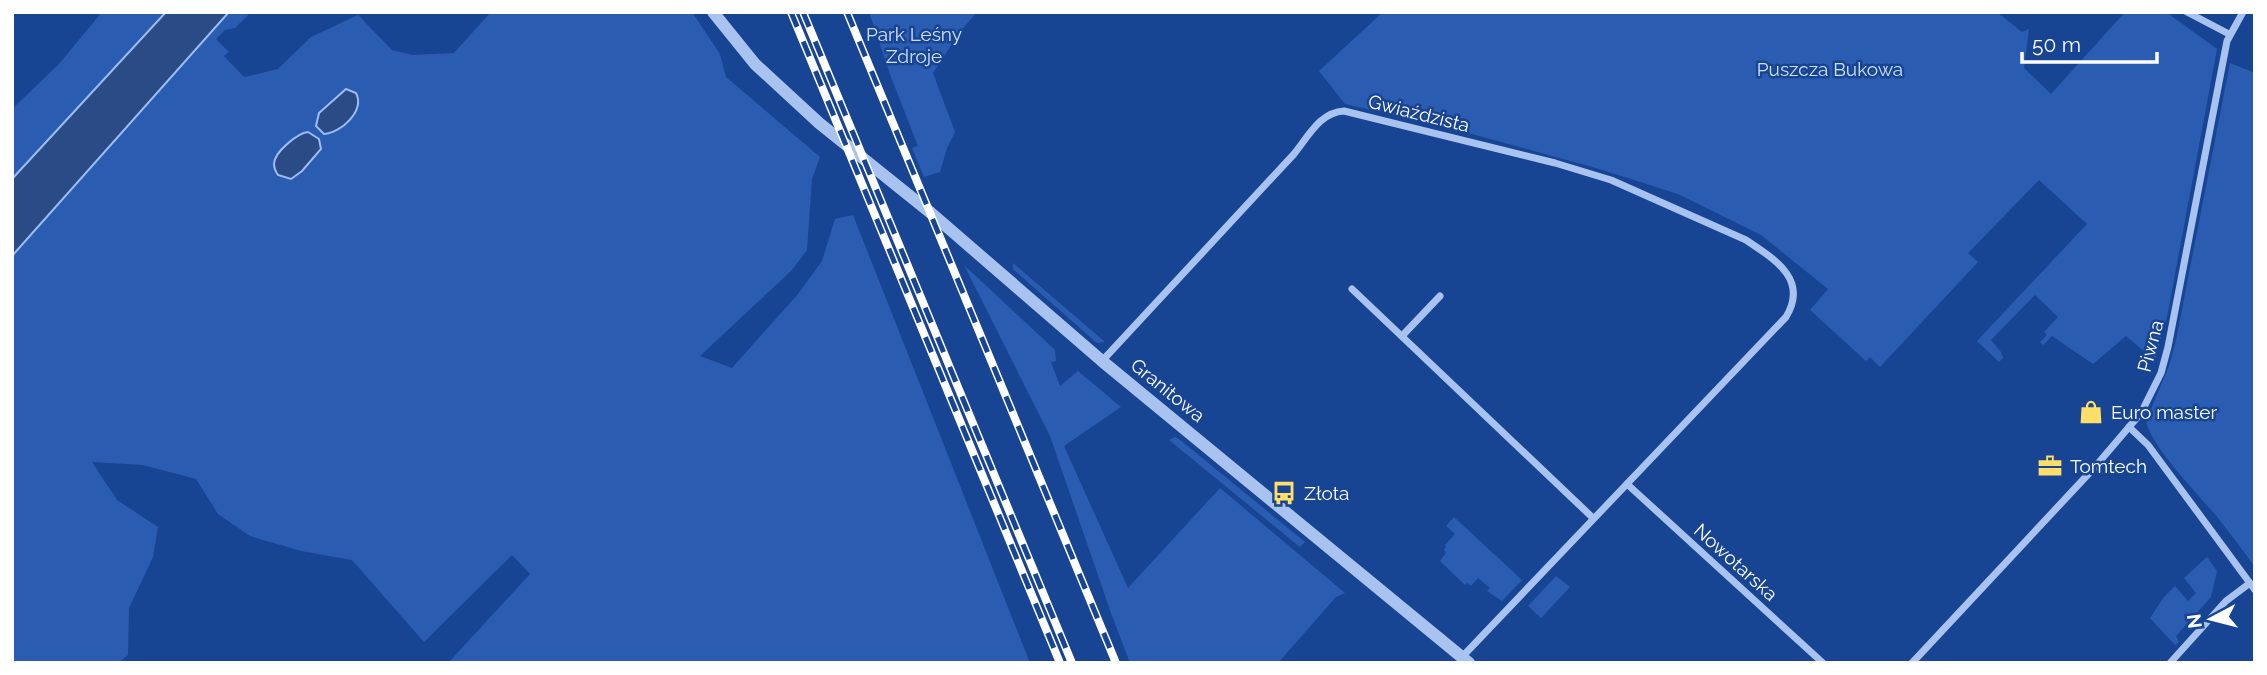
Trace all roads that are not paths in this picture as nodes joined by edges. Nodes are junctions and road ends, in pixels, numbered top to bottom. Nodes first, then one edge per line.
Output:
1 (713, 12) edge
2 (2187, 12) edge
3 (2243, 12) edge
4 (2229, 34) junction
5 (1352, 289) dead end
6 (1440, 296) dead end
7 (1402, 336) junction
8 (1102, 361) junction
9 (2129, 427) junction
10 (1627, 484) junction
11 (1592, 518) junction
12 (2252, 586) edge
13 (1466, 660) edge
14 (1823, 663) edge
15 (1912, 663) edge
16 (2171, 663) edge

1 - 8 street, Granitowa
2 - 4 street
3 - 4 street
4 - 9 street, Piwna
5 - 7 street
6 - 7 street
7 - 11 street
8 - 10 street, Gwiaździsta
8 - 13 street, Granitowa
9 - 12 street
9 - 15 street, Piwna
10 - 11 street
10 - 14 street, Nowotarska
11 - 13 street
12 - 16 street

